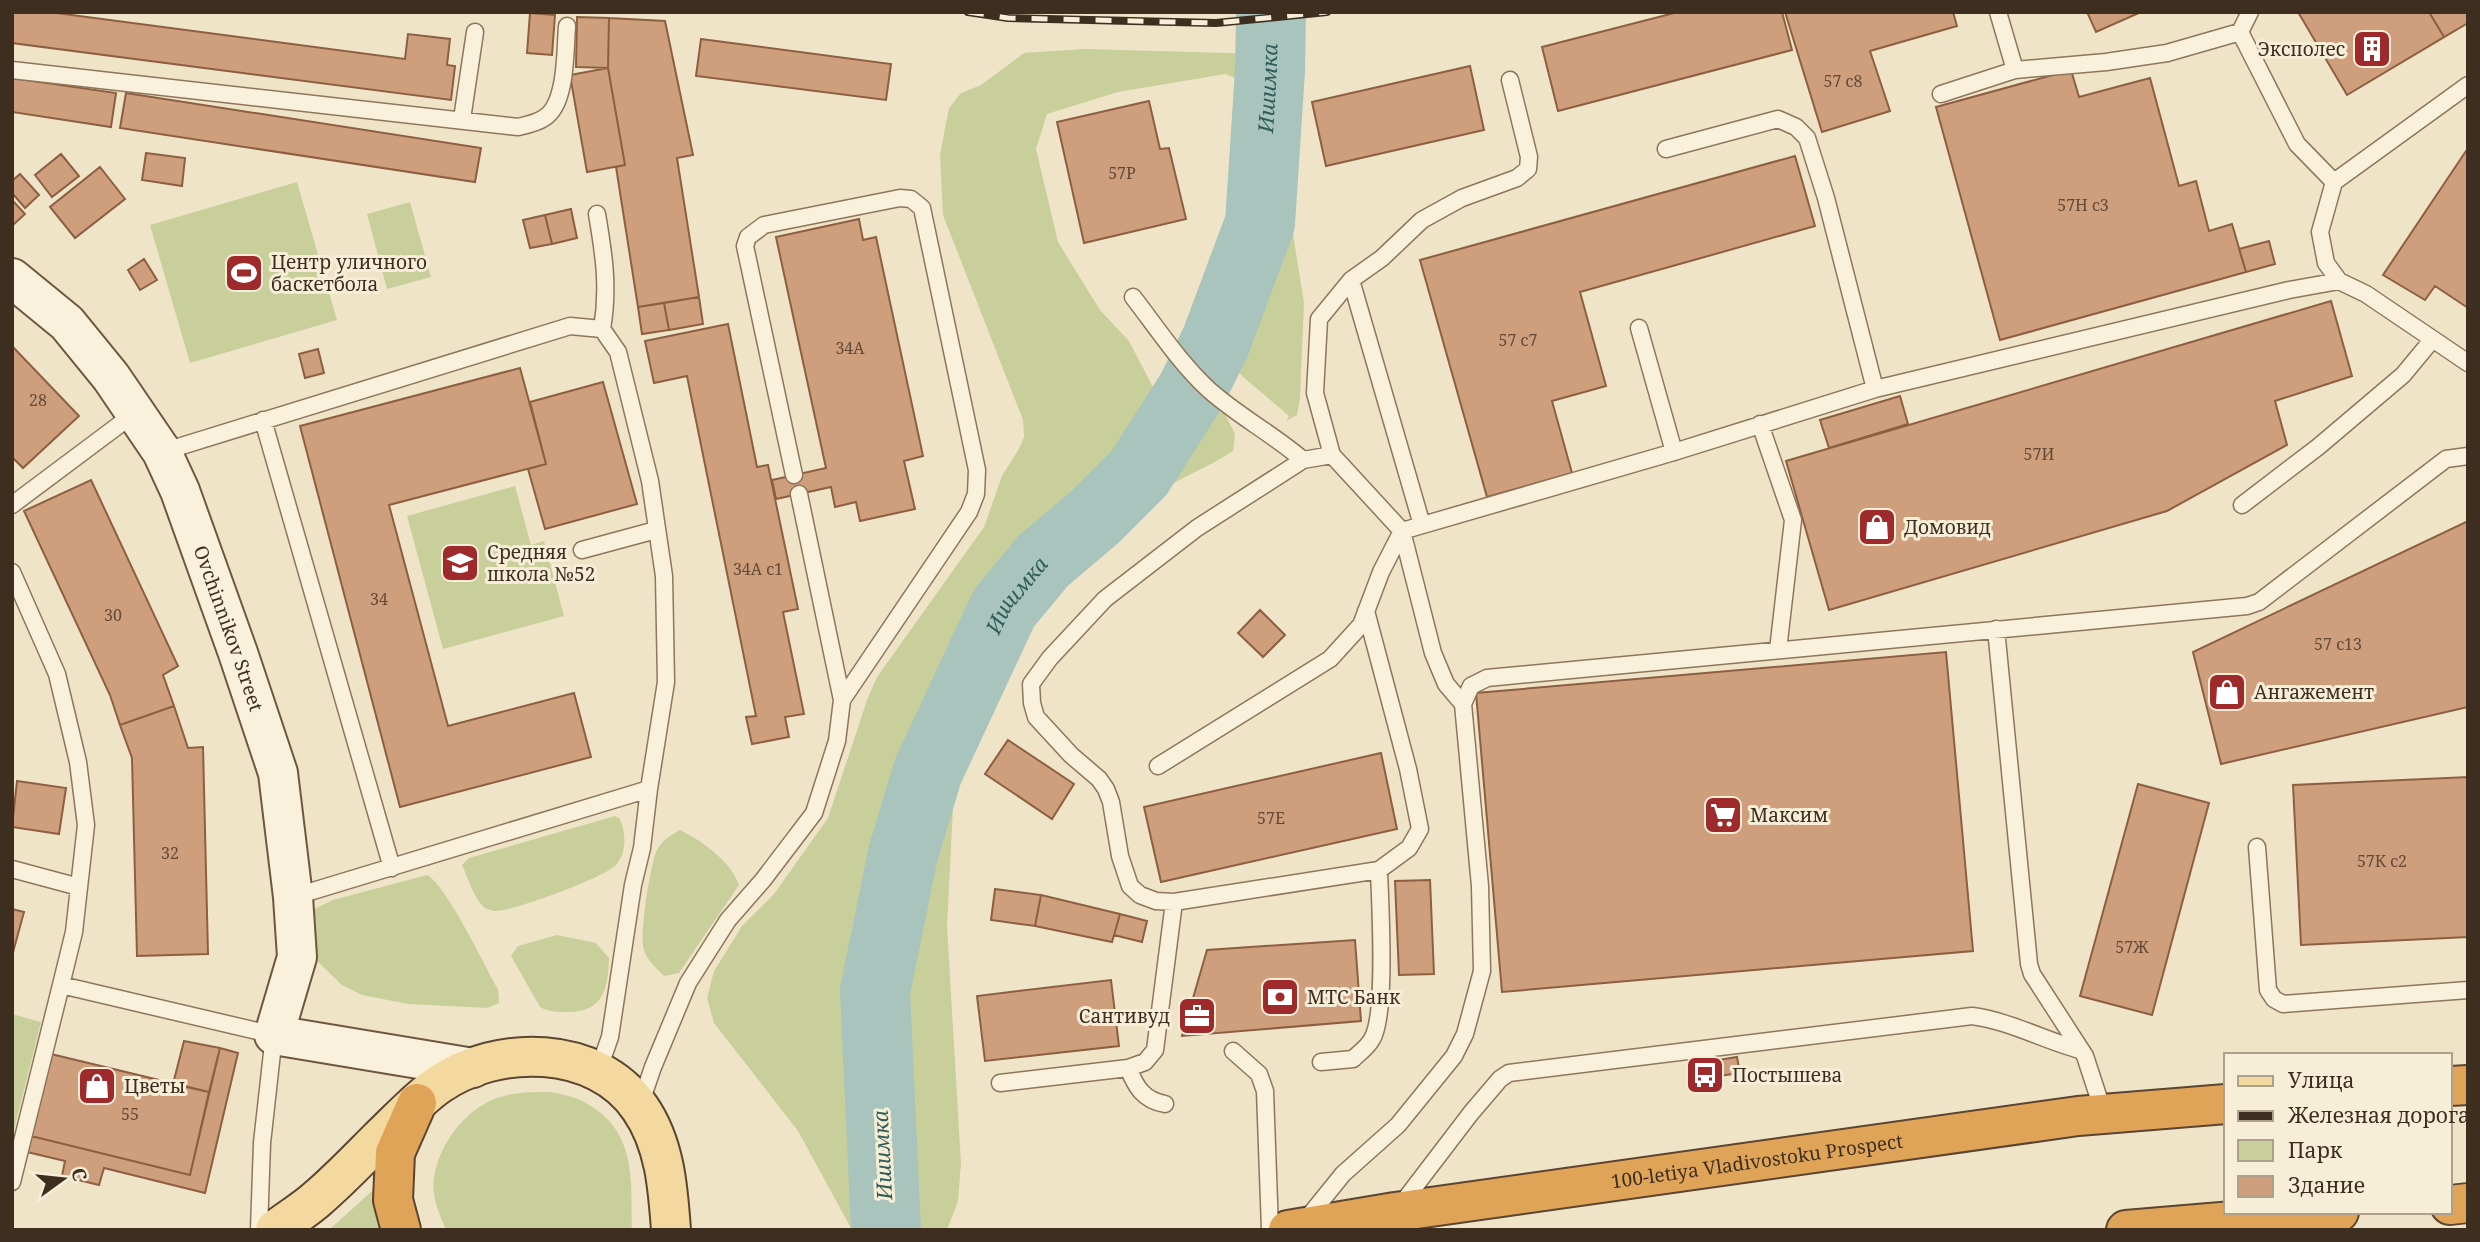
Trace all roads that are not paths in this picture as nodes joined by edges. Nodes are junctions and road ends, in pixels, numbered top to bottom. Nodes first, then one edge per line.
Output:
1 (1998, 12) edge
2 (2250, 12) edge
3 (567, 26) dead end
4 (475, 32) dead end
5 (2240, 32) junction
6 (12, 70) edge
7 (2015, 70) junction
8 (1510, 80) dead end
9 (2468, 85) edge
10 (1941, 94) dead end
11 (463, 119) junction
12 (1666, 149) dead end
13 (2333, 182) junction
14 (597, 214) dead end
15 (12, 278) edge
16 (1351, 280) junction
17 (2339, 281) junction
18 (1133, 297) dead end
19 (1639, 328) dead end
20 (602, 329) junction
21 (2432, 340) junction
22 (2468, 363) edge
23 (1875, 389) junction
24 (135, 413) junction
25 (263, 420) junction
26 (1760, 424) junction
27 (162, 452) junction
28 (1674, 452) junction
29 (1332, 455) junction
30 (2468, 456) edge
31 (1303, 460) junction
32 (794, 475) dead end
33 (799, 494) dead end
34 (12, 505) edge
35 (2242, 505) dead end
36 (1422, 525) junction
37 (656, 530) junction
38 (1402, 531) junction
39 (582, 550) dead end
40 (12, 572) edge
41 (1366, 611) junction
42 (1996, 629) junction
43 (1778, 650) junction
44 (842, 700) junction
45 (1463, 704) junction
46 (1158, 766) dead end
47 (649, 789) junction
48 (2257, 847) dead end
49 (392, 868) junction
50 (12, 869) edge
51 (1379, 870) junction
52 (79, 887) junction
53 (293, 897) junction
54 (1174, 902) junction
55 (61, 985) junction
56 (2468, 990) edge
57 (274, 1035) junction
58 (2080, 1050) junction
59 (1233, 1051) dead end
60 (1321, 1062) dead end
61 (473, 1068) junction
62 (1128, 1068) junction
63 (598, 1070) junction
64 (1000, 1083) dead end
65 (417, 1103) junction
66 (1164, 1104) dead end
67 (2224, 1104) edge
68 (639, 1107) junction
69 (2104, 1114) junction
70 (12, 1182) edge
71 (1395, 1212) junction
72 (2315, 1214) edge
73 (1286, 1229) edge
74 (259, 1230) edge
75 (275, 1230) edge
76 (401, 1230) edge
77 (671, 1230) edge
78 (2126, 1230) edge

1 - 7 lane
2 - 5 lane
3 - 11 lane
4 - 11 lane
5 - 7 lane
5 - 13 lane
6 - 11 lane
7 - 10 lane
8 - 16 lane
9 - 13 lane
12 - 23 lane
13 - 17 lane
14 - 20 lane
15 - 24 street, Ovchinnikov Street
16 - 29 lane
16 - 36 lane
17 - 21 lane
17 - 23 lane
18 - 31 lane
19 - 28 lane
20 - 25 lane
20 - 37 lane
21 - 22 lane
21 - 35 lane
23 - 26 lane
24 - 27 street, Ovchinnikov Street
24 - 34 lane
25 - 27 lane
25 - 49 lane
26 - 28 lane
26 - 43 lane
27 - 53 street, Ovchinnikov Street
28 - 36 lane
29 - 31 lane
29 - 38 lane
30 - 42 lane
31 - 54 lane
32 - 44 lane
33 - 44 lane
36 - 38 lane
37 - 39 lane
37 - 47 lane
38 - 41 lane
38 - 45 lane
40 - 52 lane
41 - 46 lane
41 - 51 lane
42 - 43 lane
42 - 58 lane
43 - 45 lane
44 - 68 lane
45 - 73 lane
47 - 49 lane
47 - 63 lane
48 - 56 lane
49 - 53 lane
50 - 52 lane
51 - 54 lane
51 - 60 lane
52 - 55 lane
53 - 57 street, Ovchinnikov Street
54 - 62 lane
55 - 57 lane
55 - 70 lane
57 - 61 street
57 - 74 lane
58 - 69 lane
58 - 71 lane
59 - 73 lane
61 - 63 main road
61 - 65 main road
62 - 64 lane
62 - 66 lane
63 - 68 main road
65 - 75 main road
65 - 76 highway
67 - 69 highway, 100-letiya Vladivostoku Prospect
68 - 77 main road
69 - 71 highway, 100-letiya Vladivostoku Prospect
71 - 73 highway, 100-letiya Vladivostoku Prospect
72 - 78 highway

